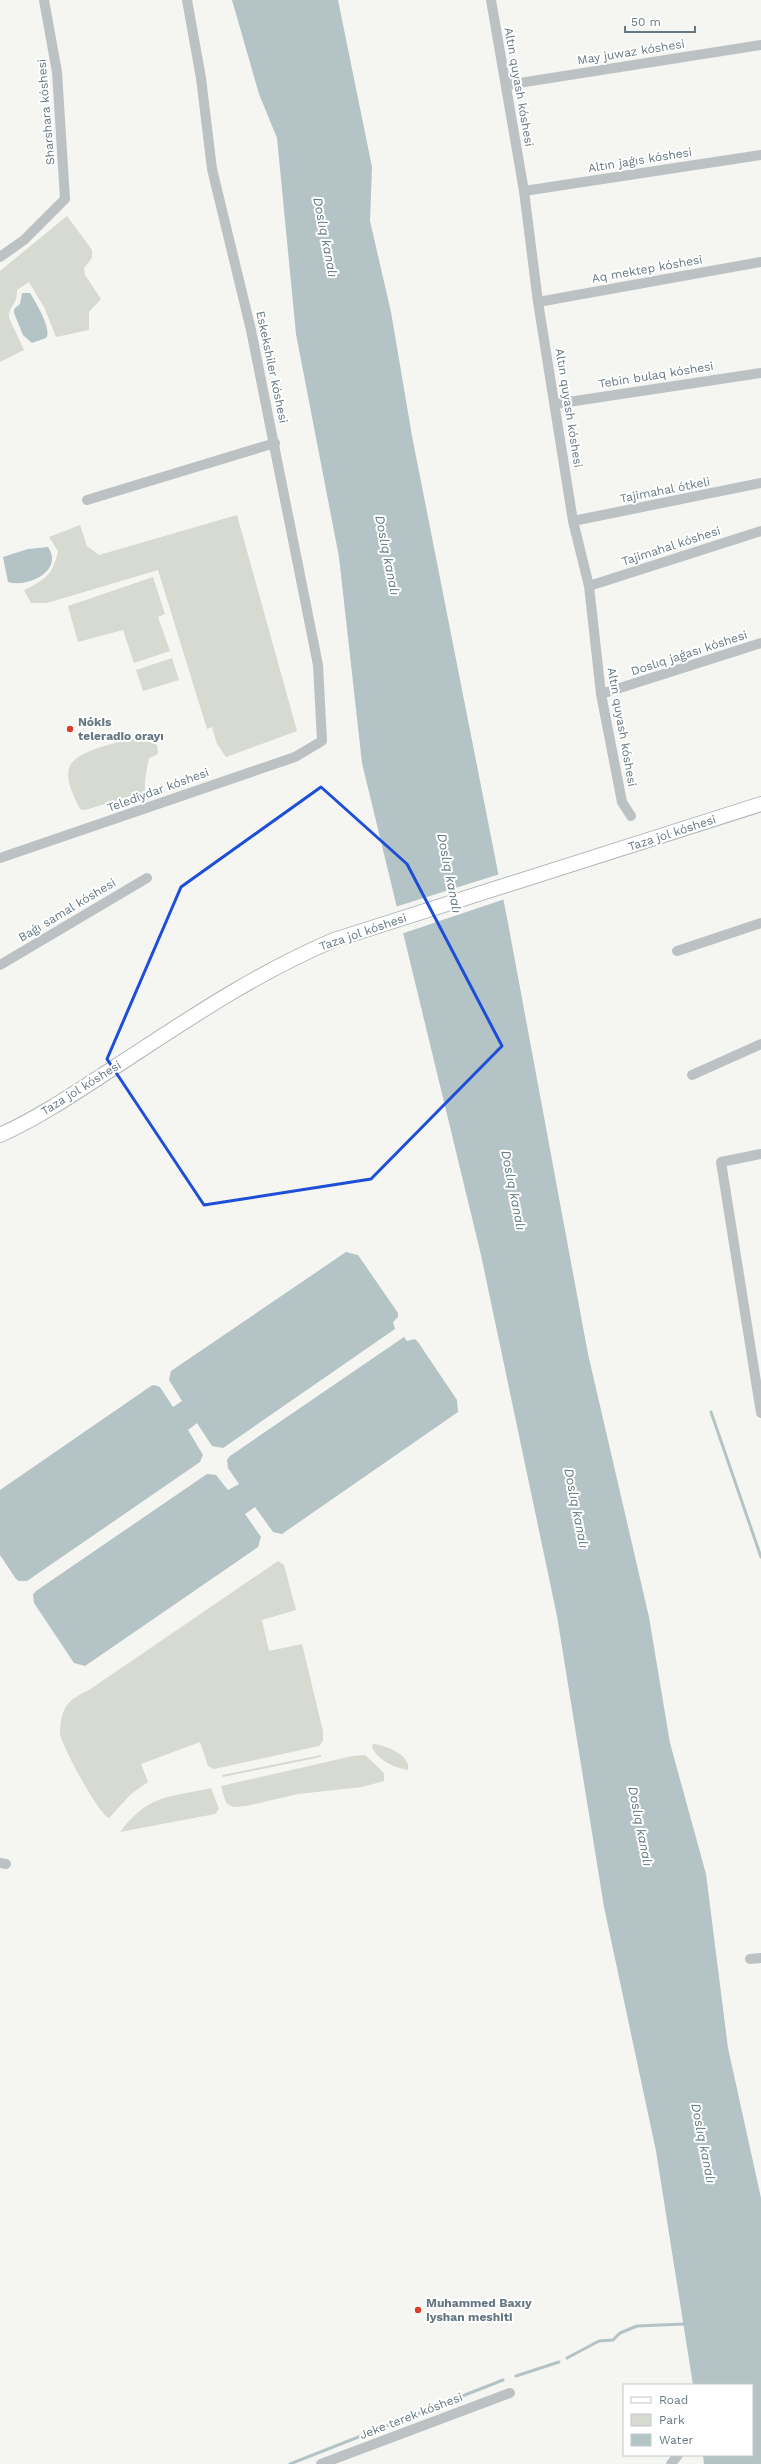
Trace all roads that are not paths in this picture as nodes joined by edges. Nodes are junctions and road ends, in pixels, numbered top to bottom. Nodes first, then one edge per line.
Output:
1 (44, 0) edge
2 (187, 0) edge
3 (491, 0) edge
4 (761, 45) edge
5 (506, 85) junction
6 (761, 156) edge
7 (524, 191) junction
8 (0, 257) edge
9 (761, 262) edge
10 (538, 302) junction
11 (761, 373) edge
12 (555, 404) junction
13 (274, 443) junction
14 (761, 483) edge
15 (87, 500) dead end
16 (574, 521) junction
17 (761, 531) edge
18 (589, 586) junction
19 (761, 643) edge
20 (601, 694) junction
21 (322, 742) joint
22 (761, 804) edge
23 (631, 816) dead end
24 (0, 858) edge
25 (147, 878) dead end
26 (761, 923) edge
27 (677, 951) dead end
28 (0, 965) edge
29 (761, 1044) edge
30 (692, 1075) dead end
31 (0, 1135) edge
32 (761, 1154) edge
33 (761, 1413) edge
34 (761, 1958) edge
35 (750, 1959) dead end
36 (510, 2393) dead end
37 (677, 2456) edge
38 (321, 2464) edge
39 (671, 2464) edge

1 - 8 street, Sharshara kóshesi
2 - 13 street, Eskekshiler kóshesi
3 - 5 street, Altın quyash kóshesi
4 - 5 street, May juwaz kóshesi
5 - 7 street, Altın quyash kóshesi
6 - 7 street, Altın jaǵıs kóshesi
7 - 10 street, Altın quyash kóshesi
9 - 10 street, Aq mektep kóshesi
10 - 12 street, Altın quyash kóshesi
11 - 12 street, Tebin bulaq kóshesi
12 - 16 street, Altın quyash kóshesi
13 - 15 street
13 - 21 street, Eskekshiler kóshesi
14 - 16 street, Tajimahal ótkeli
16 - 18 street, Altın quyash kóshesi
17 - 18 street, Tajimahal kóshesi
18 - 20 street, Altın quyash kóshesi
19 - 20 street, Doslıq jaǵası kóshesi
20 - 23 street, Altın quyash kóshesi
21 - 24 street, Telediydar kóshesi
22 - 31 main road, Taza jol kóshesi
25 - 28 street, Baǵı samal kóshesi
26 - 27 street
29 - 30 street
32 - 33 street
34 - 35 street
36 - 38 street, Jeke terek kóshesi
37 - 39 street

